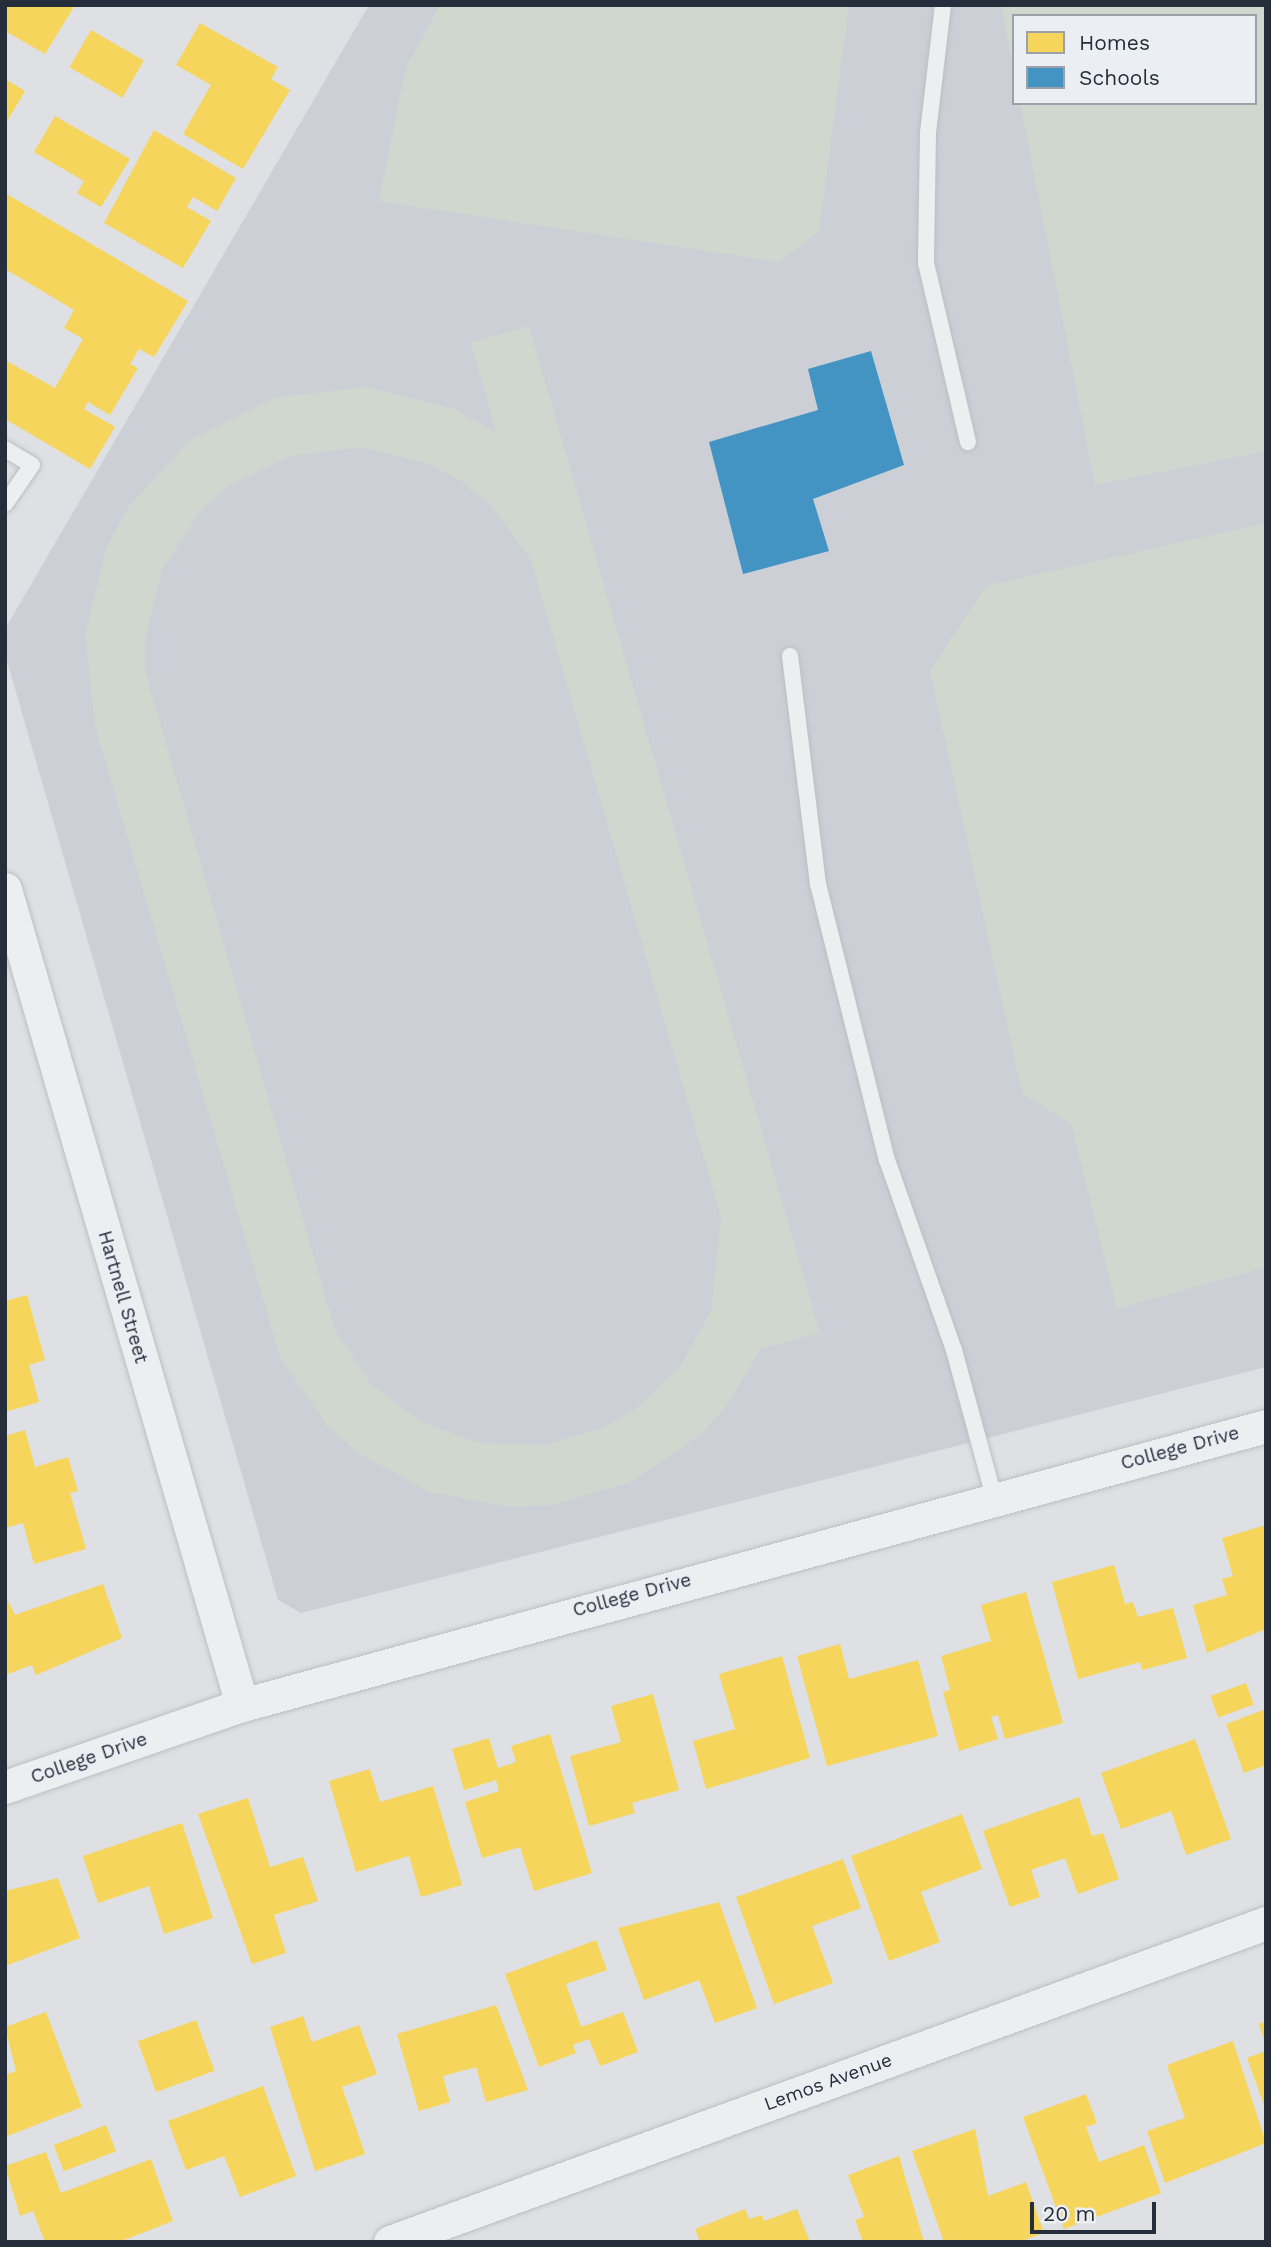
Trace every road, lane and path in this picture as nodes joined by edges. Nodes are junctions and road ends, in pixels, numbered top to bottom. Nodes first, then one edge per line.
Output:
1 (943, 5) edge
2 (968, 442) dead end
3 (5, 449) edge
4 (5, 504) edge
5 (790, 656) dead end
6 (5, 889) edge
7 (1266, 1426) edge
8 (994, 1497) junction
9 (242, 1705) junction
10 (5, 1787) edge
11 (1266, 1923) edge
12 (390, 2242) edge

1 - 2 lane
3 - 4 lane
5 - 8 lane
6 - 9 street, Hartnell Street
7 - 8 street, College Drive
8 - 9 street, College Drive
9 - 10 street, College Drive
11 - 12 street, Lemos Avenue

